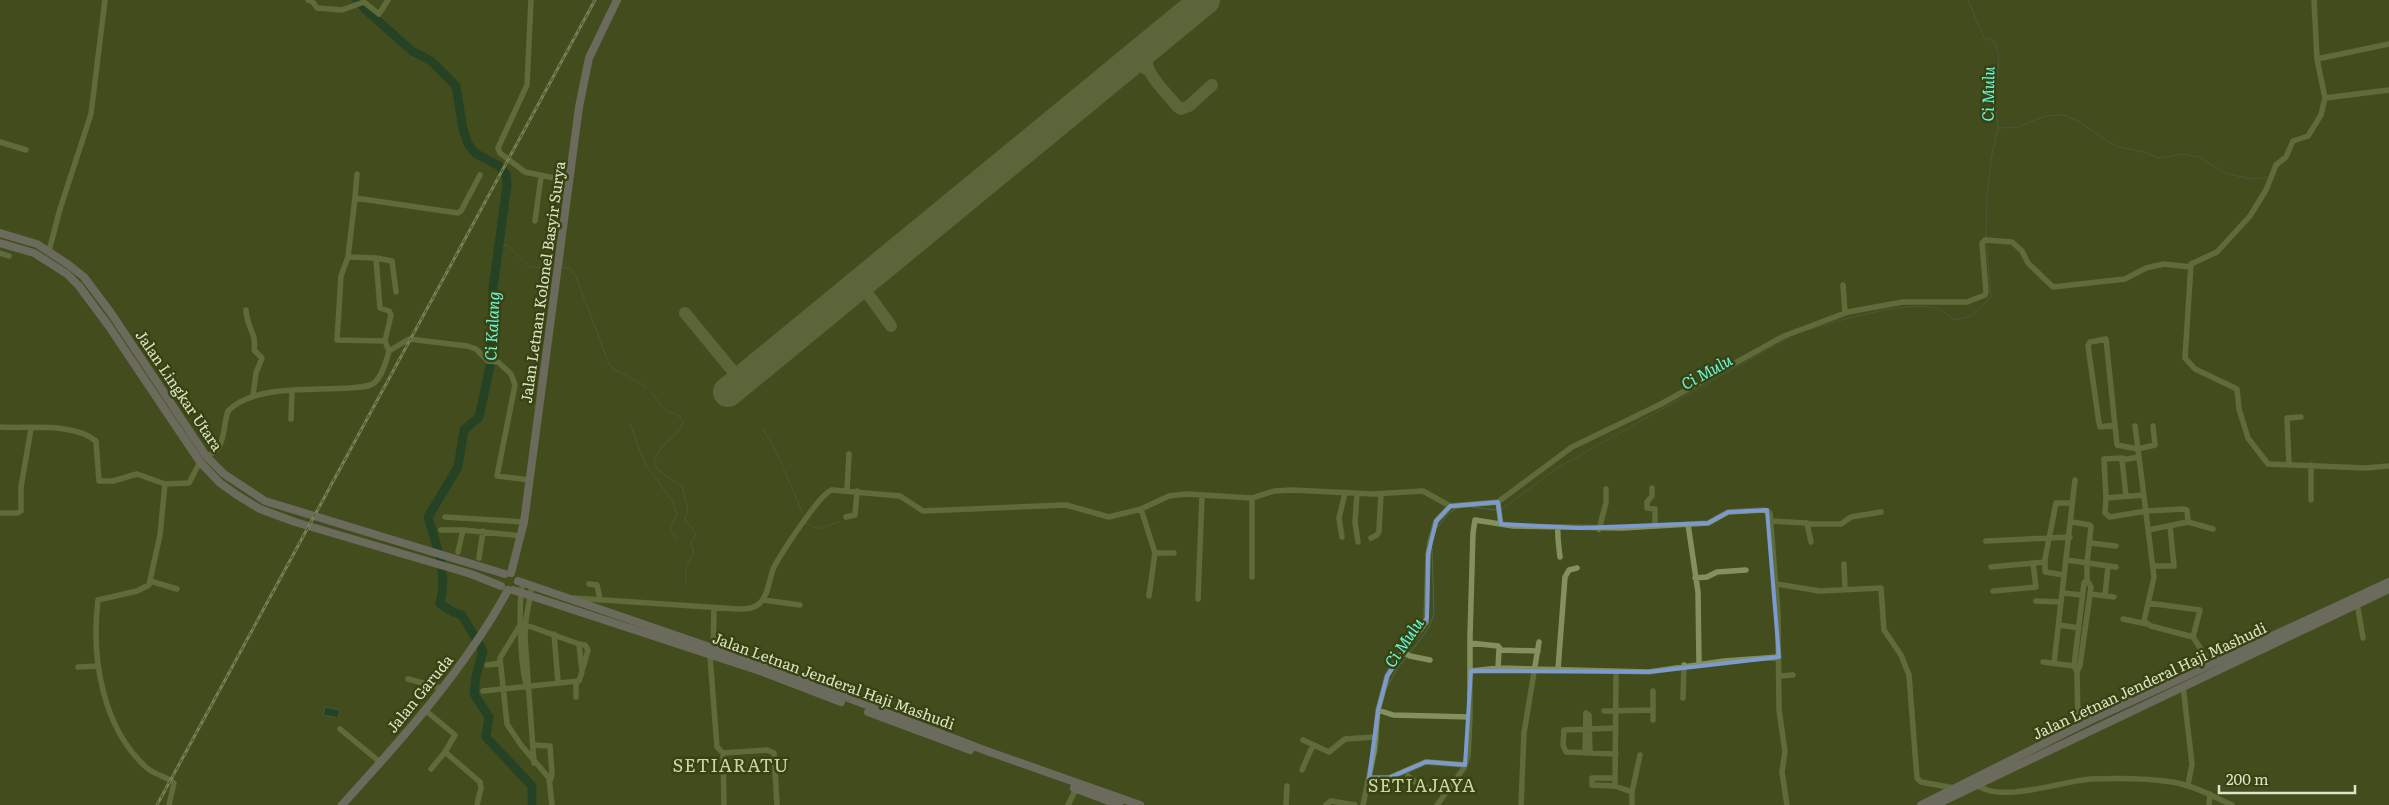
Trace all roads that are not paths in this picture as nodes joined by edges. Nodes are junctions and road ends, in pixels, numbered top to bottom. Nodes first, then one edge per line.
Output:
1 (105, 0) edge
2 (308, 0) edge
3 (388, 0) edge
4 (531, 0) edge
5 (618, 0) edge
6 (2314, 0) edge
7 (2389, 44) edge
8 (2317, 59) junction
9 (2389, 90) edge
10 (2325, 98) junction
11 (0, 142) edge
12 (26, 150) dead end
13 (357, 174) dead end
14 (480, 175) dead end
15 (541, 177) junction
16 (569, 181) junction
17 (355, 198) junction
18 (535, 221) dead end
19 (0, 233) edge
20 (11, 235) junction
21 (0, 242) edge
22 (10, 244) junction
23 (49, 251) junction
24 (0, 254) edge
25 (8, 256) dead end
26 (348, 257) junction
27 (376, 258) junction
28 (2190, 267) junction
29 (1843, 285) dead end
30 (396, 292) dead end
31 (103, 301) junction
32 (96, 308) junction
33 (246, 310) dead end
34 (1845, 313) junction
35 (385, 341) junction
36 (389, 351) junction
37 (292, 391) junction
38 (253, 395) junction
39 (178, 413) junction
40 (2300, 417) dead end
41 (171, 418) junction
42 (291, 419) dead end
43 (2115, 425) junction
44 (2135, 426) dead end
45 (2152, 426) dead end
46 (0, 427) edge
47 (31, 429) junction
48 (2138, 449) junction
49 (849, 454) dead end
50 (206, 456) junction
51 (2140, 457) junction
52 (2123, 458) junction
53 (200, 462) junction
54 (2288, 465) junction
55 (2311, 465) junction
56 (2389, 466) edge
57 (530, 480) junction
58 (2076, 480) dead end
59 (165, 484) junction
60 (1652, 488) dead end
61 (1606, 489) dead end
62 (846, 490) junction
63 (857, 492) junction
64 (1345, 493) junction
65 (1357, 494) junction
66 (1381, 494) junction
67 (2144, 494) junction
68 (254, 495) junction
69 (1202, 496) junction
70 (2126, 496) junction
71 (1252, 498) junction
72 (2106, 498) junction
73 (2311, 500) dead end
74 (248, 502) junction
75 (1498, 502) junction
76 (2072, 503) junction
77 (1450, 506) junction
78 (1142, 510) junction
79 (2146, 511) junction
80 (1882, 512) dead end
81 (0, 513) edge
82 (846, 517) dead end
83 (445, 518) dead end
84 (1501, 521) junction
85 (1771, 521) junction
86 (524, 522) junction
87 (2072, 522) junction
88 (2188, 522) junction
89 (1688, 524) junction
90 (1809, 524) junction
91 (1655, 526) junction
92 (2170, 526) junction
93 (1558, 527) junction
94 (1599, 529) junction
95 (2213, 529) dead end
96 (441, 530) dead end
97 (463, 530) junction
98 (2148, 530) junction
99 (483, 531) junction
100 (522, 536) junction
101 (2048, 536) junction
102 (1342, 537) dead end
103 (2070, 537) junction
104 (1371, 538) dead end
105 (399, 542) junction
106 (1358, 542) dead end
107 (1811, 542) dead end
108 (1986, 542) dead end
109 (2090, 543) junction
110 (2116, 546) dead end
111 (396, 551) junction
112 (1155, 553) junction
113 (1174, 553) dead end
114 (456, 555) junction
115 (1560, 557) dead end
116 (479, 558) dead end
117 (2067, 560) junction
118 (2045, 562) junction
119 (2087, 563) junction
120 (1844, 564) dead end
121 (2033, 564) junction
122 (2108, 566) junction
123 (2153, 566) junction
124 (1991, 567) dead end
125 (2116, 567) dead end
126 (1577, 568) dead end
127 (1746, 570) dead end
128 (508, 574) junction
129 (2064, 575) junction
130 (1252, 577) dead end
131 (1695, 578) junction
132 (2087, 580) junction
133 (150, 581) junction
134 (520, 582) junction
135 (2389, 582) edge
136 (590, 584) dead end
137 (1776, 584) junction
138 (532, 586) junction
139 (176, 589) dead end
140 (1845, 589) junction
141 (2389, 589) edge
142 (510, 590) junction
143 (1994, 591) dead end
144 (2063, 592) junction
145 (2090, 594) junction
146 (530, 595) junction
147 (2082, 595) junction
148 (1149, 596) dead end
149 (2105, 596) junction
150 (564, 597) junction
151 (2114, 597) dead end
152 (600, 599) junction
153 (1198, 599) dead end
154 (763, 600) junction
155 (2036, 601) dead end
156 (2062, 602) junction
157 (2148, 603) junction
158 (2357, 603) junction
159 (800, 605) dead end
160 (714, 608) junction
161 (2123, 619) dead end
162 (2147, 624) junction
163 (2059, 625) junction
164 (524, 626) junction
165 (2079, 628) junction
166 (554, 634) junction
167 (662, 635) junction
168 (2193, 636) junction
169 (523, 638) junction
170 (2364, 638) dead end
171 (512, 640) junction
172 (1539, 642) dead end
173 (1470, 643) junction
174 (1499, 650) junction
175 (1538, 651) junction
176 (712, 653) junction
177 (1407, 654) junction
178 (1779, 657) junction
179 (1430, 660) dead end
180 (2043, 662) dead end
181 (500, 663) junction
182 (2054, 663) junction
183 (488, 664) dead end
184 (1700, 664) junction
185 (1684, 665) junction
186 (98, 666) junction
187 (2211, 666) junction
188 (78, 667) dead end
189 (1498, 668) junction
190 (1558, 668) junction
191 (764, 669) junction
192 (2076, 669) junction
193 (1536, 670) junction
194 (1471, 671) junction
195 (1616, 672) junction
196 (1793, 675) dead end
197 (1780, 676) junction
198 (408, 678) dead end
199 (576, 681) junction
200 (558, 682) junction
201 (2183, 686) junction
202 (528, 687) junction
203 (441, 688) junction
204 (502, 689) junction
205 (483, 691) dead end
206 (1653, 692) dead end
207 (576, 697) dead end
208 (1683, 698) dead end
209 (2078, 708) junction
210 (425, 710) junction
211 (1379, 710) junction
212 (1653, 710) junction
213 (1604, 711) dead end
214 (1616, 711) junction
215 (1470, 717) junction
216 (2095, 718) junction
217 (1653, 720) dead end
218 (2078, 727) junction
219 (1616, 728) junction
220 (340, 729) dead end
221 (1588, 729) junction
222 (1375, 735) junction
223 (1303, 740) dead end
224 (534, 745) junction
225 (1313, 746) junction
226 (446, 752) junction
227 (723, 753) junction
228 (1587, 753) junction
229 (1616, 754) junction
230 (1640, 755) dead end
231 (380, 762) junction
232 (534, 763) junction
233 (1465, 765) junction
234 (431, 769) dead end
235 (1302, 770) dead end
236 (1408, 776) dead end
237 (1371, 778) junction
238 (1615, 778) junction
239 (550, 781) junction
240 (1976, 784) junction
241 (2188, 785) junction
242 (1287, 786) dead end
243 (1615, 786) junction
244 (1954, 788) junction
245 (1076, 789) junction
246 (1089, 792) junction
247 (1632, 792) junction
248 (1444, 793) junction
249 (2210, 794) junction
250 (169, 805) edge
251 (342, 805) edge
252 (477, 805) edge
253 (552, 805) edge
254 (724, 805) edge
255 (778, 805) edge
256 (1068, 805) edge
257 (1119, 805) edge
258 (1140, 805) edge
259 (1286, 805) edge
260 (1326, 805) edge
261 (1355, 805) edge
262 (1364, 805) edge
263 (1437, 805) edge
264 (1521, 805) edge
265 (1632, 805) edge
266 (1787, 805) edge
267 (1921, 805) edge
268 (1935, 805) edge
269 (2209, 805) edge
270 (2232, 805) edge

1 - 23 street
2 - 3 street
4 - 15 street
5 - 16 main road, Jalan Letnan Kolonel Basyir Surya
6 - 8 street
7 - 8 street
8 - 10 street
9 - 10 street
10 - 28 street
11 - 12 street
13 - 17 street
14 - 17 street
15 - 16 street
15 - 18 street
16 - 57 main road, Jalan Letnan Kolonel Basyir Surya
17 - 26 street
19 - 20 main road, Jalan Lingkar Utara
20 - 22 main road
20 - 23 main road, Jalan Lingkar Utara
21 - 22 main road, Jalan Lingkar Utara
22 - 32 main road, Jalan Lingkar Utara
23 - 31 main road, Jalan Lingkar Utara
24 - 25 street
26 - 27 street
26 - 35 street
27 - 30 street
27 - 35 street
28 - 34 street
28 - 54 street
29 - 34 street
31 - 32 main road
31 - 39 main road, Jalan Lingkar Utara
32 - 41 main road, Jalan Lingkar Utara
33 - 38 street
34 - 75 street
35 - 36 street
36 - 37 street
36 - 57 street
37 - 38 street
37 - 42 street
38 - 50 street
39 - 41 main road
39 - 50 main road, Jalan Lingkar Utara
40 - 54 street
41 - 53 main road, Jalan Lingkar Utara
43 - 43 street
43 - 48 street
44 - 48 street
45 - 48 street
46 - 47 street
47 - 59 street
47 - 81 street
48 - 51 street
49 - 62 street
50 - 68 main road, Jalan Lingkar Utara
51 - 52 street
51 - 67 street
52 - 70 street
52 - 72 street
53 - 59 street
53 - 74 main road, Jalan Lingkar Utara
54 - 55 street
55 - 56 street
55 - 73 street
57 - 86 main road, Jalan Letnan Kolonel Basyir Surya
58 - 76 street
59 - 133 street
60 - 91 street
61 - 94 street
62 - 63 street
62 - 154 street
63 - 78 street
63 - 82 street
64 - 65 street
64 - 71 street
64 - 102 street
65 - 66 street
65 - 106 street
66 - 77 street
66 - 104 street
67 - 70 street
67 - 79 street
68 - 74 main road
68 - 105 main road, Jalan Lingkar Utara
69 - 71 street
69 - 78 street
69 - 153 street
70 - 72 street
71 - 130 street
72 - 79 street
74 - 111 main road, Jalan Lingkar Utara
75 - 77 street
75 - 84 street
76 - 87 street
76 - 101 street
77 - 177 street
78 - 112 street
79 - 88 street
79 - 98 street
80 - 90 street
83 - 86 street
84 - 93 street
84 - 173 street
85 - 89 street
85 - 90 street
85 - 137 street
86 - 100 main road, Jalan Letnan Kolonel Basyir Surya
87 - 103 street
87 - 109 street
88 - 92 street
88 - 95 street
89 - 91 street
89 - 131 street
90 - 107 street
91 - 94 street
92 - 98 street
92 - 123 street
93 - 94 street
93 - 115 street
96 - 97 street
97 - 99 street
97 - 114 street
98 - 123 street
99 - 100 street
99 - 116 street
100 - 128 main road, Jalan Letnan Kolonel Basyir Surya
101 - 103 street
101 - 108 street
101 - 118 street
103 - 117 street
105 - 111 main road
105 - 114 main road, Jalan Lingkar Utara
109 - 110 street
109 - 119 street
111 - 142 main road, Jalan Lingkar Utara
112 - 113 street
112 - 148 street
114 - 128 main road, Jalan Lingkar Utara
117 - 119 street
117 - 129 street
118 - 121 street
118 - 129 street
119 - 122 street
119 - 132 street
120 - 140 street
121 - 124 street
121 - 143 street
122 - 125 street
122 - 149 street
123 - 157 street
126 - 190 street
127 - 131 street
128 - 134 main road
128 - 142 main road, Jalan Letnan Kolonel Basyir Surya
129 - 144 street
131 - 184 street
132 - 145 street
132 - 147 street
133 - 139 street
133 - 186 street
134 - 138 main road, Jalan Letnan Jenderal Haji Mashudi
134 - 142 main road
135 - 187 main road, Jalan Letnan Jenderal Haji Mashudi
136 - 152 street
137 - 140 street
137 - 178 street
138 - 146 street
138 - 150 main road, Jalan Letnan Jenderal Haji Mashudi
140 - 244 street
141 - 158 main road, Jalan Letnan Jenderal Haji Mashudi
142 - 146 main road, Jalan Letnan Jenderal Haji Mashudi
142 - 164 street
142 - 203 main road, Jalan Garuda
144 - 147 street
144 - 156 street
145 - 149 street
145 - 192 street
146 - 164 street
146 - 167 main road, Jalan Letnan Jenderal Haji Mashudi
147 - 165 street
149 - 151 street
150 - 152 street
150 - 167 main road, Jalan Letnan Jenderal Haji Mashudi
152 - 160 street
154 - 159 street
154 - 160 street
155 - 156 street
156 - 163 street
157 - 162 street
157 - 168 street
158 - 170 street
158 - 201 main road, Jalan Letnan Jenderal Haji Mashudi
160 - 176 street
161 - 162 street
162 - 168 street
163 - 165 street
163 - 182 street
164 - 166 street
164 - 169 street
164 - 171 street
165 - 192 street
166 - 199 street
166 - 200 street
167 - 176 main road, Jalan Letnan Jenderal Haji Mashudi
168 - 187 street
169 - 171 street
169 - 202 street
171 - 181 street
172 - 175 street
173 - 174 street
173 - 194 street
174 - 175 street
174 - 189 street
175 - 193 street
176 - 191 main road, Jalan Letnan Jenderal Haji Mashudi
176 - 227 street
177 - 179 street
177 - 211 street
178 - 184 street
178 - 197 street
180 - 182 street
181 - 183 street
181 - 204 street
182 - 192 street
184 - 185 street
185 - 195 street
185 - 208 street
186 - 188 street
186 - 250 street
187 - 216 main road, Jalan Letnan Jenderal Haji Mashudi
189 - 193 street
189 - 194 street
190 - 193 street
190 - 195 street
191 - 245 main road, Jalan Letnan Jenderal Haji Mashudi
191 - 246 main road, Jalan Letnan Jenderal Haji Mashudi
192 - 209 street
193 - 264 street
194 - 215 street
195 - 214 street
196 - 197 street
197 - 266 street
198 - 203 street
199 - 200 street
199 - 207 street
200 - 202 street
201 - 240 main road, Jalan Letnan Jenderal Haji Mashudi
201 - 241 street
202 - 204 street
202 - 224 street
203 - 210 main road, Jalan Garuda
204 - 205 street
204 - 232 street
206 - 212 street
209 - 216 street
209 - 218 street
210 - 226 street
210 - 231 main road, Jalan Garuda
211 - 215 street
211 - 222 street
212 - 214 street
212 - 217 street
213 - 214 street
214 - 219 street
215 - 233 street
216 - 218 main road, Jalan Letnan Jenderal Haji Mashudi
218 - 244 main road, Jalan Letnan Jenderal Haji Mashudi
219 - 221 street
219 - 229 street
220 - 231 street
221 - 228 street
221 - 228 street
222 - 225 street
222 - 237 street
223 - 225 street
224 - 232 street
224 - 239 street
225 - 235 street
226 - 234 street
226 - 252 street
227 - 254 street
227 - 255 street
228 - 229 street
229 - 238 street
230 - 247 street
231 - 251 main road, Jalan Garuda
232 - 239 street
233 - 237 street
233 - 248 street
236 - 248 street
237 - 262 street
238 - 243 street
238 - 243 street
239 - 253 street
240 - 241 street
240 - 268 main road, Jalan Letnan Jenderal Haji Mashudi
241 - 249 street
242 - 259 street
243 - 247 street
244 - 267 main road, Jalan Letnan Jenderal Haji Mashudi
245 - 246 main road, Jalan Letnan Jenderal Haji Mashudi
245 - 256 street
246 - 257 main road, Jalan Letnan Jenderal Haji Mashudi
246 - 258 main road, Jalan Letnan Jenderal Haji Mashudi
247 - 265 street
248 - 263 street
249 - 269 street
249 - 270 street
260 - 261 street

